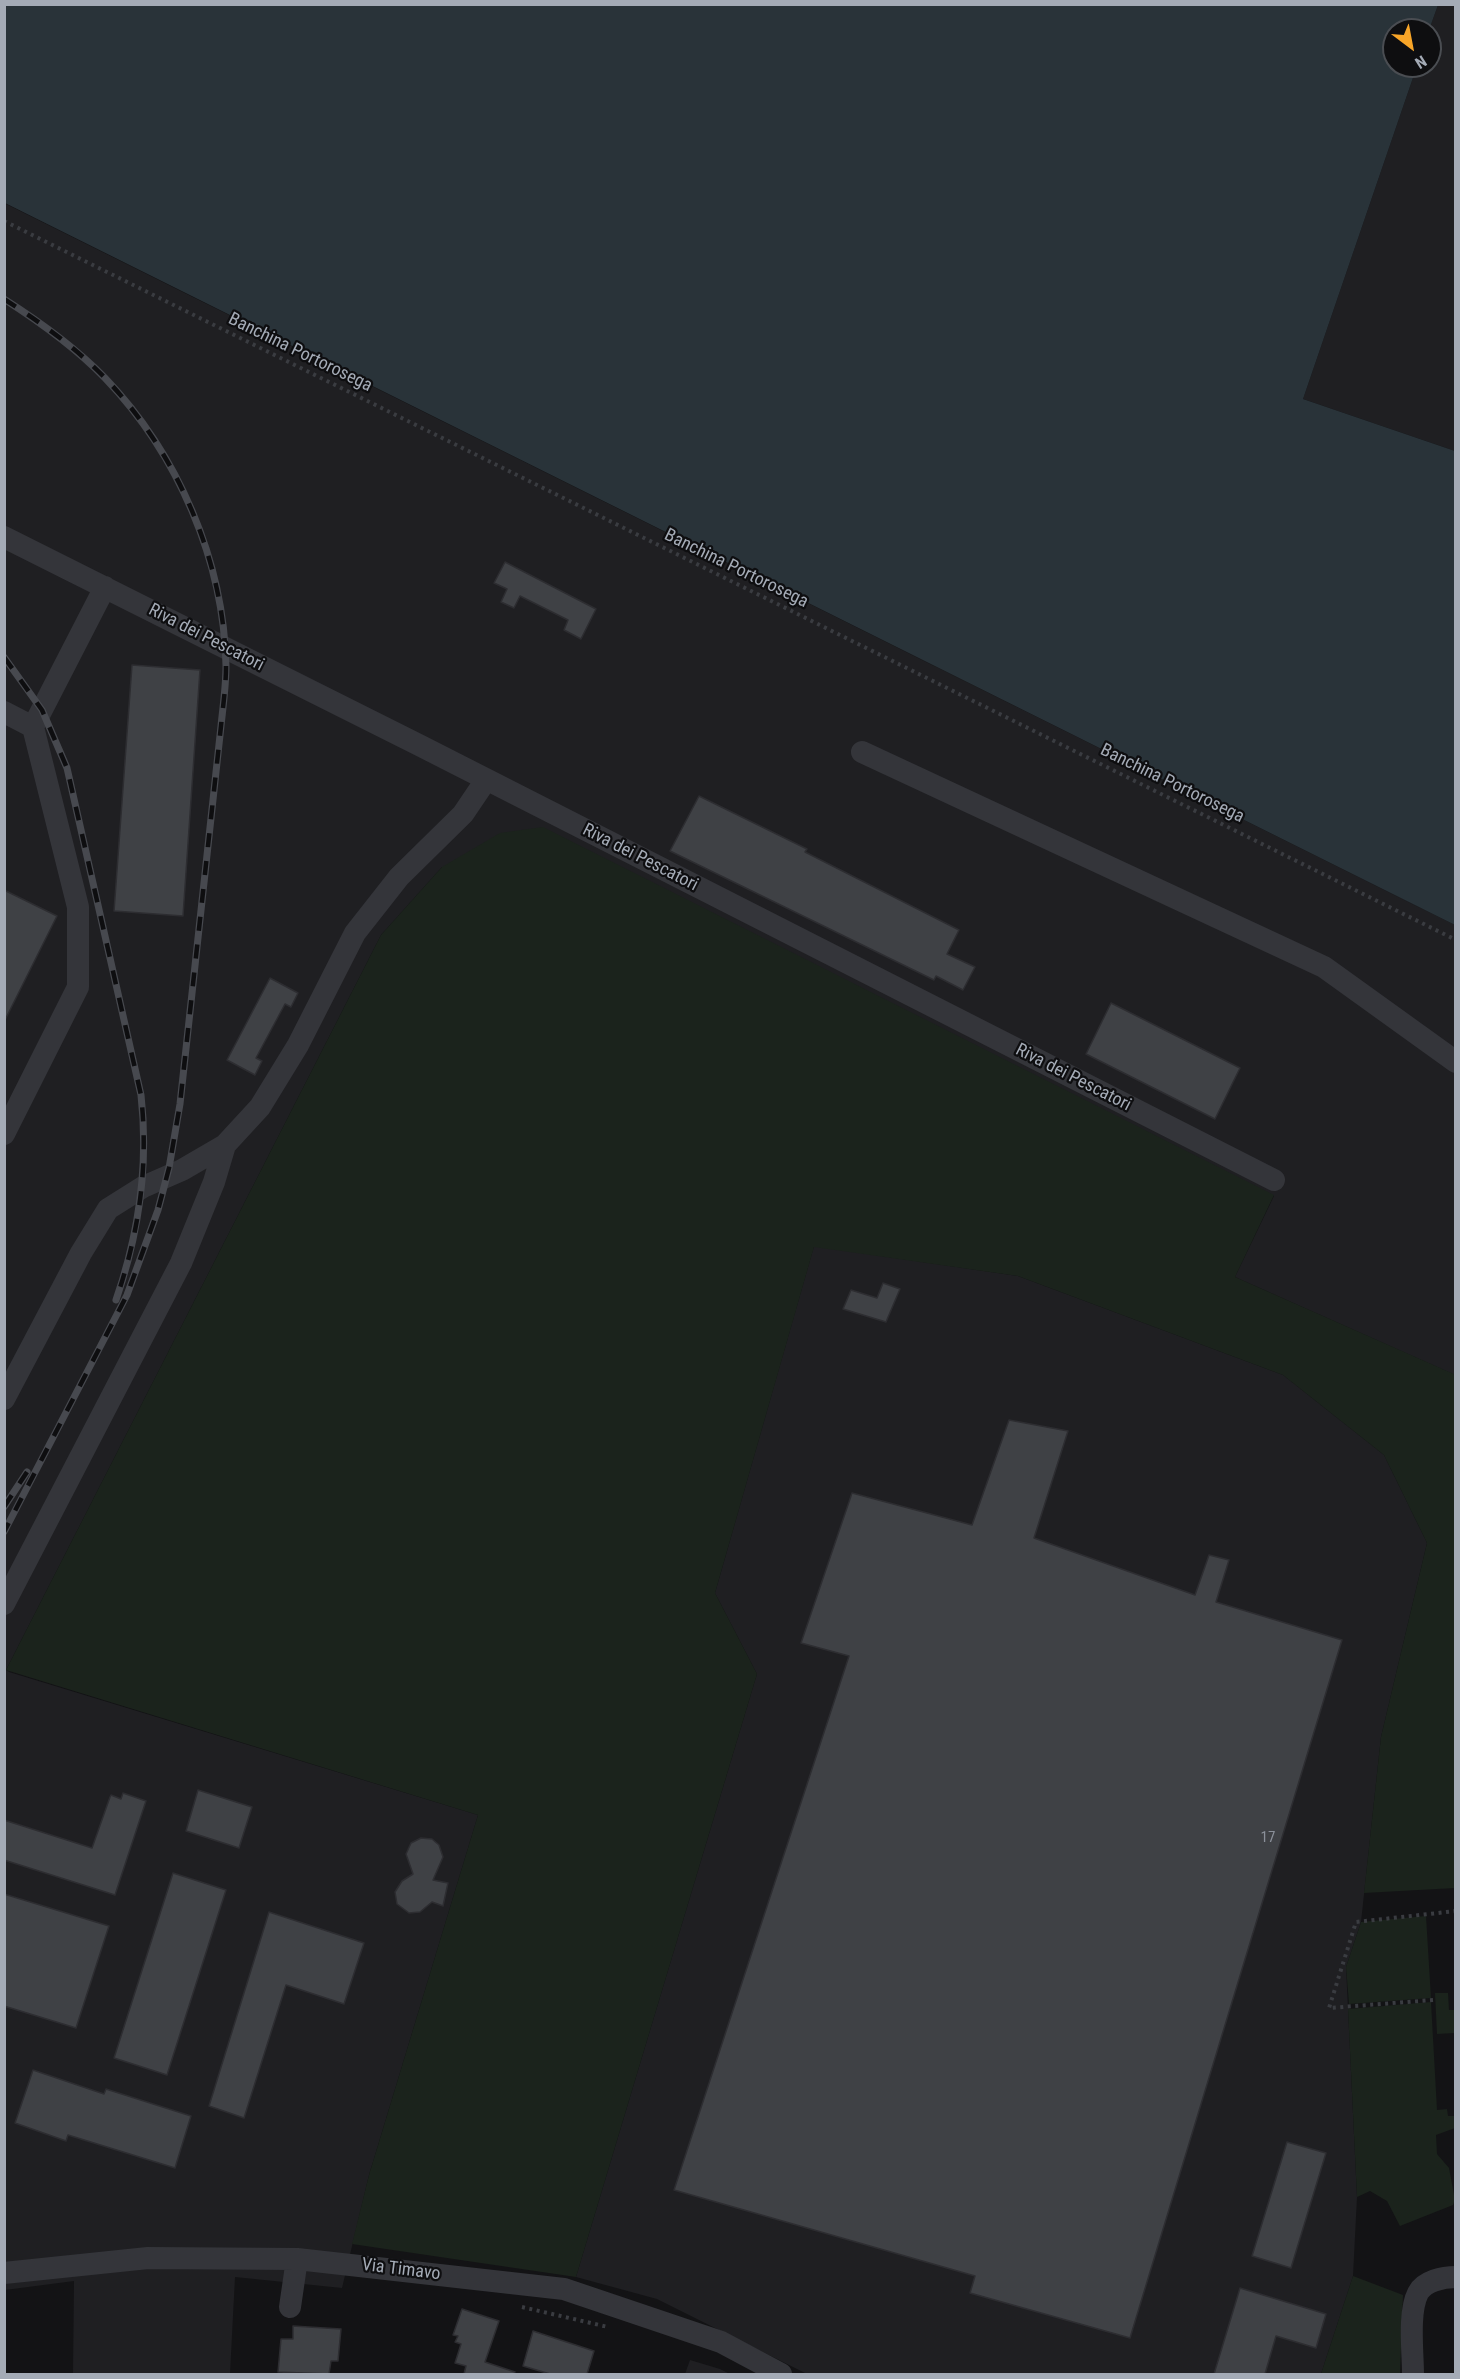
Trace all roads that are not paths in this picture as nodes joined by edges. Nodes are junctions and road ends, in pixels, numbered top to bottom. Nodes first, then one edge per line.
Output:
1 (4, 537) edge
2 (105, 587) junction
3 (4, 712) edge
4 (33, 727) junction
5 (862, 752) dead end
6 (486, 780) junction
7 (1455, 1062) edge
8 (4, 1134) edge
9 (225, 1145) junction
10 (1274, 1180) dead end
11 (4, 1400) edge
12 (4, 1604) edge
13 (297, 2259) junction
14 (4, 2273) edge
15 (1455, 2277) edge
16 (290, 2307) dead end
17 (782, 2374) edge
18 (1413, 2374) edge

1 - 2 street, Riva dei Pescatori
2 - 4 street
2 - 6 street, Riva dei Pescatori
3 - 4 street
4 - 8 street
5 - 7 street
6 - 9 street
6 - 10 street, Riva dei Pescatori
9 - 11 street
9 - 12 street
13 - 14 street, Via Timavo
13 - 16 street
13 - 17 street, Via Timavo
15 - 18 street

